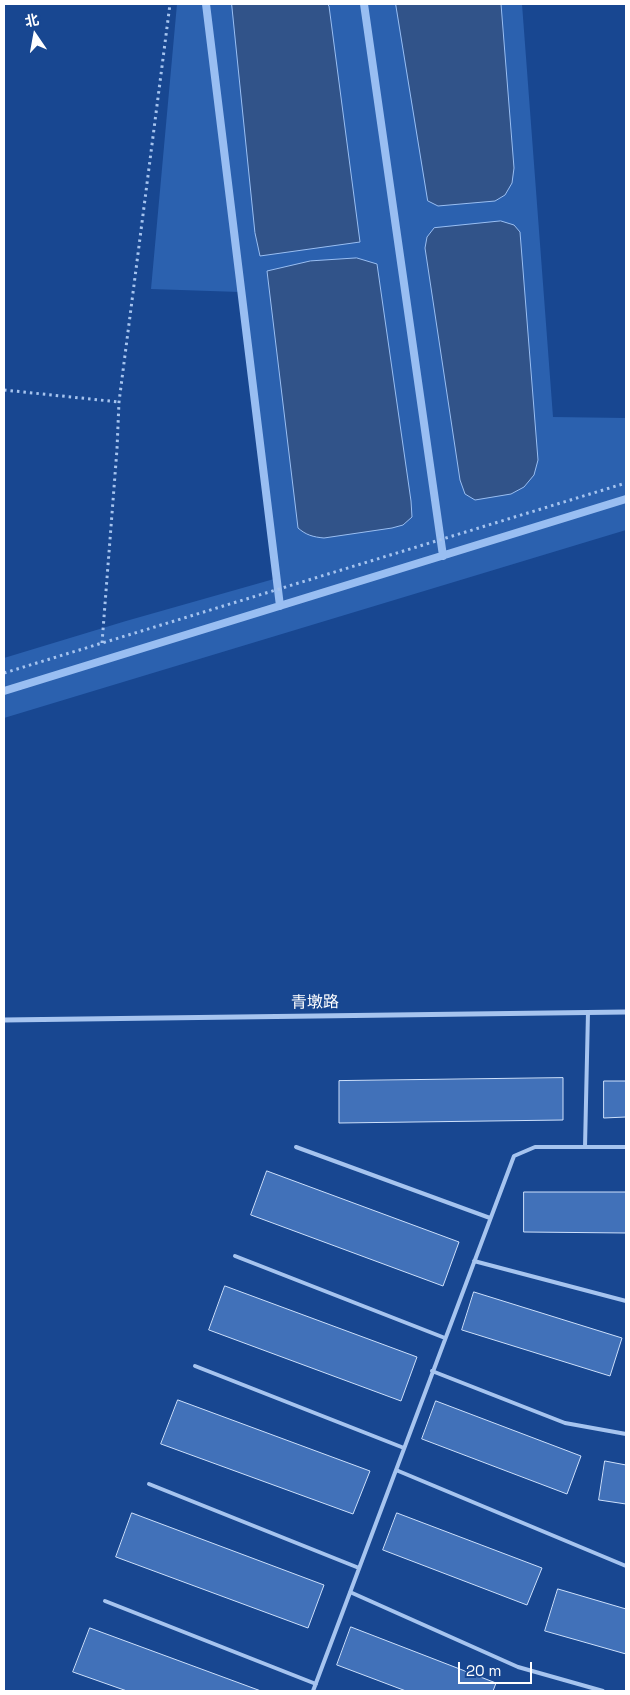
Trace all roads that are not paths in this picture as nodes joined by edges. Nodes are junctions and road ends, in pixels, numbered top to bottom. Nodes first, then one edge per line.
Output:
1 (588, 1012) junction
2 (626, 1012) edge
3 (4, 1020) edge
4 (296, 1147) dead end
5 (584, 1147) junction
6 (626, 1147) edge
7 (490, 1218) junction
8 (235, 1256) dead end
9 (474, 1261) junction
10 (626, 1301) edge
11 (445, 1338) junction
12 (195, 1366) dead end
13 (432, 1371) junction
14 (626, 1434) edge
15 (404, 1448) junction
16 (396, 1470) junction
17 (149, 1484) dead end
18 (626, 1566) edge
19 (359, 1568) junction
20 (350, 1592) junction
21 (105, 1601) dead end
22 (316, 1684) junction
23 (313, 1691) edge
24 (603, 1691) edge

1 - 2 street, 青墩路
1 - 3 street, 青墩路
1 - 5 lane
4 - 7 lane
5 - 6 lane
5 - 7 lane
7 - 9 lane
8 - 11 lane
9 - 10 lane
9 - 11 lane
11 - 13 lane
12 - 15 lane
13 - 14 lane
13 - 15 lane
15 - 16 lane
16 - 18 lane
16 - 19 lane
17 - 19 lane
19 - 20 lane
20 - 22 lane
20 - 24 lane
21 - 22 lane
22 - 23 lane

